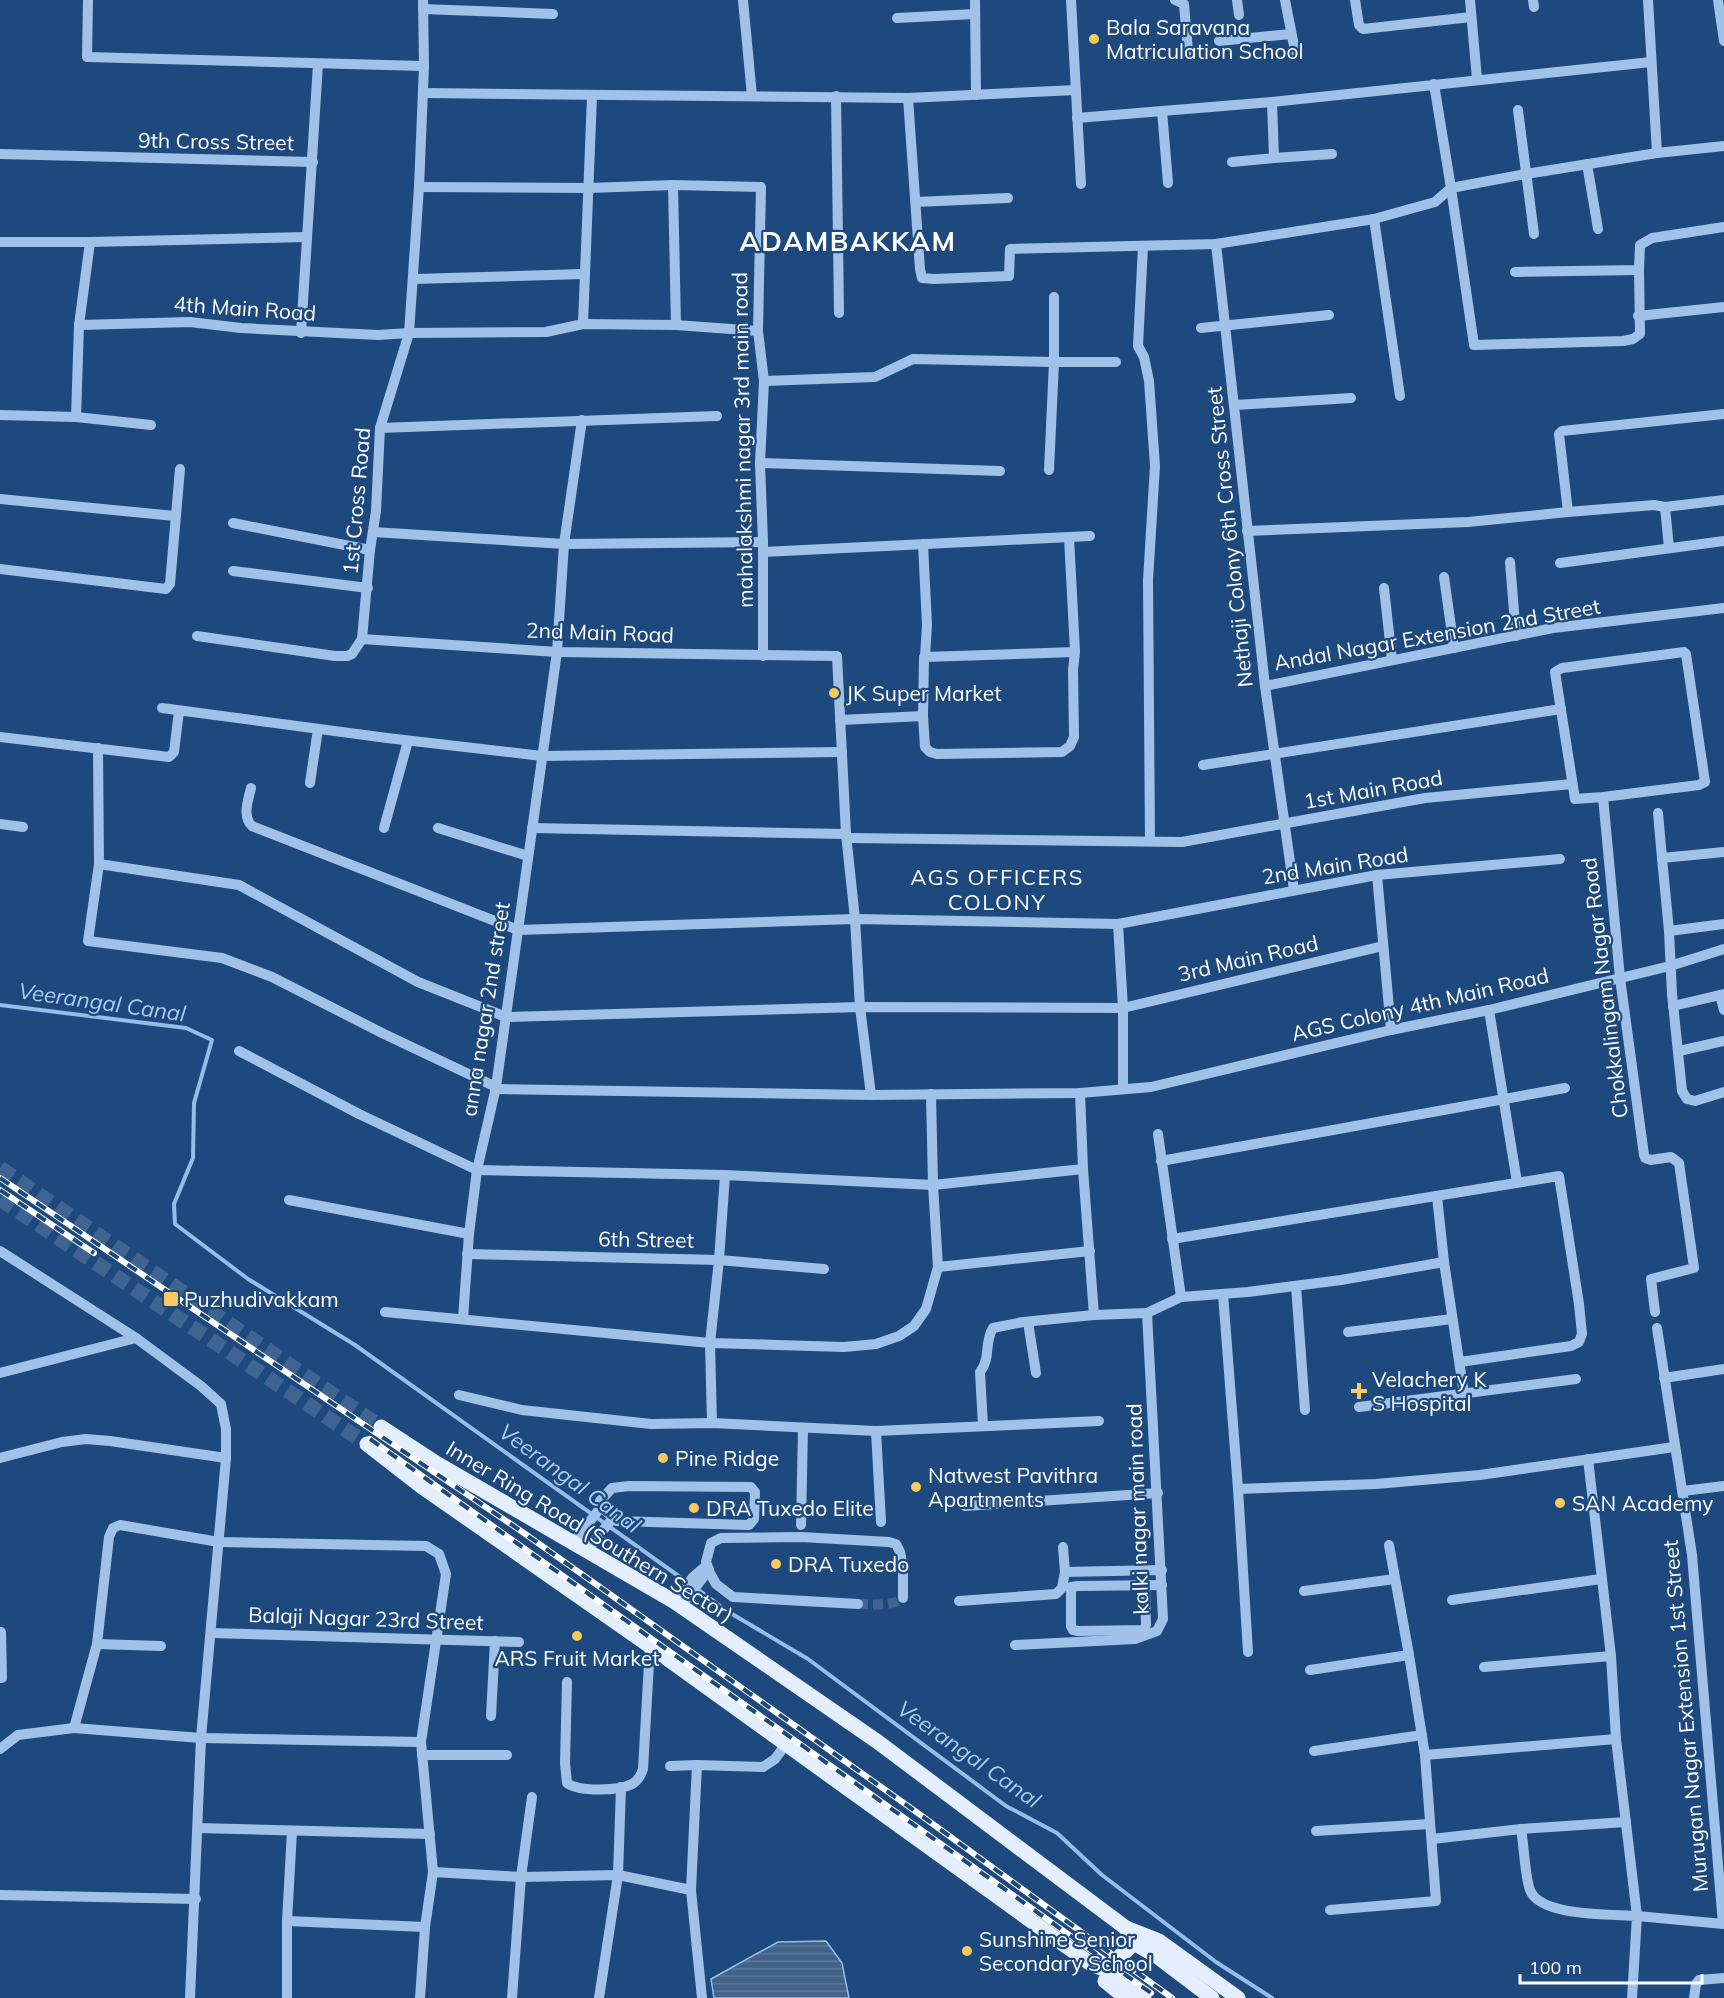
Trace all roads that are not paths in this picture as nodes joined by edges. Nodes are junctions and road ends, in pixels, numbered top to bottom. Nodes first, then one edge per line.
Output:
1 (88, 0) edge
2 (743, 0) edge
3 (975, 0) edge
4 (1071, 0) edge
5 (1175, 0) edge
6 (1237, 0) edge
7 (1286, 0) edge
8 (1355, 0) edge
9 (1470, 0) edge
10 (1648, 0) edge
11 (1718, 0) edge
12 (423, 4) edge
13 (553, 14) dead end
14 (975, 14) junction
15 (1239, 15) dead end
16 (1471, 17) junction
17 (897, 18) dead end
18 (1291, 34) junction
19 (1219, 41) dead end
20 (1724, 41) edge
21 (1188, 51) dead end
22 (1295, 51) dead end
23 (1651, 62) junction
24 (318, 64) junction
25 (424, 66) junction
26 (1477, 79) junction
27 (1434, 84) junction
28 (1076, 90) junction
29 (423, 93) junction
30 (976, 94) junction
31 (592, 96) junction
32 (752, 96) junction
33 (836, 96) junction
34 (908, 98) junction
35 (1272, 102) junction
36 (1518, 110) dead end
37 (1162, 111) junction
38 (1077, 118) junction
39 (1724, 146) edge
40 (1657, 153) junction
41 (0, 154) edge
42 (1332, 154) dead end
43 (1274, 158) junction
44 (313, 162) junction
45 (1232, 162) dead end
46 (1587, 165) junction
47 (1526, 174) junction
48 (1168, 183) dead end
49 (674, 184) junction
50 (1081, 184) dead end
51 (419, 187) junction
52 (589, 188) junction
53 (1451, 188) junction
54 (1008, 198) dead end
55 (916, 202) junction
56 (1374, 219) junction
57 (1724, 227) edge
58 (1598, 229) dead end
59 (1534, 234) dead end
60 (306, 237) junction
61 (0, 242) edge
62 (90, 242) junction
63 (1216, 244) junction
64 (1143, 246) junction
65 (1639, 270) junction
66 (1515, 272) dead end
67 (583, 274) junction
68 (414, 279) junction
69 (1054, 297) dead end
70 (1724, 307) edge
71 (838, 314) dead end
72 (1329, 315) dead end
73 (1638, 316) junction
74 (583, 324) junction
75 (79, 325) junction
76 (1224, 325) junction
77 (676, 326) junction
78 (1201, 328) dead end
79 (759, 331) junction
80 (301, 333) junction
81 (408, 333) junction
82 (1054, 362) junction
83 (1116, 362) dead end
84 (764, 381) junction
85 (1400, 396) dead end
86 (1351, 398) dead end
87 (1235, 405) junction
88 (1724, 414) edge
89 (0, 415) edge
90 (717, 416) dead end
91 (76, 417) junction
92 (582, 420) junction
93 (151, 425) dead end
94 (380, 428) junction
95 (760, 463) junction
96 (180, 469) dead end
97 (1049, 470) dead end
98 (1000, 471) dead end
99 (0, 499) edge
100 (1724, 500) edge
101 (1665, 507) junction
102 (1568, 512) junction
103 (175, 516) junction
104 (233, 523) dead end
105 (1247, 531) junction
106 (373, 532) junction
107 (1090, 536) dead end
108 (1069, 537) junction
109 (1724, 541) edge
110 (564, 544) junction
111 (923, 544) junction
112 (763, 547) junction
113 (1669, 549) junction
114 (370, 550) junction
115 (1510, 562) dead end
116 (1560, 563) dead end
117 (0, 569) edge
118 (233, 572) dead end
119 (1444, 577) dead end
120 (368, 588) junction
121 (1384, 588) dead end
122 (1724, 608) edge
123 (196, 636) dead end
124 (1516, 636) junction
125 (362, 639) junction
126 (1454, 648) junction
127 (557, 652) junction
128 (1075, 652) junction
129 (763, 656) junction
130 (925, 657) junction
131 (1392, 660) junction
132 (1265, 686) junction
133 (162, 708) dead end
134 (1555, 709) junction
135 (179, 711) junction
136 (923, 716) junction
137 (840, 720) junction
138 (318, 729) junction
139 (0, 738) edge
140 (408, 741) junction
141 (98, 748) junction
142 (842, 752) junction
143 (1274, 753) junction
144 (543, 756) junction
145 (1203, 765) dead end
146 (310, 783) dead end
147 (1572, 784) junction
148 (251, 788) dead end
149 (1603, 797) junction
150 (1658, 813) dead end
151 (0, 824) edge
152 (1286, 824) junction
153 (23, 827) dead end
154 (384, 828) dead end
155 (438, 828) dead end
156 (532, 828) junction
157 (846, 836) junction
158 (1150, 841) junction
159 (1724, 852) edge
160 (528, 856) junction
161 (1662, 858) junction
162 (1560, 859) dead end
163 (99, 864) junction
164 (1377, 875) junction
165 (1294, 890) junction
166 (855, 919) junction
167 (1118, 924) junction
168 (1724, 924) edge
169 (518, 930) junction
170 (1669, 930) junction
171 (1383, 946) junction
172 (1724, 949) edge
173 (1670, 966) junction
174 (1620, 978) junction
175 (1722, 995) edge
176 (1673, 1006) junction
177 (860, 1007) junction
178 (1123, 1008) junction
179 (1489, 1010) junction
180 (1724, 1010) edge
181 (506, 1017) junction
182 (1391, 1030) junction
183 (1724, 1041) edge
184 (238, 1051) dead end
185 (1678, 1051) junction
186 (496, 1088) junction
187 (1566, 1088) dead end
188 (1123, 1089) junction
189 (1724, 1092) edge
190 (1080, 1093) junction
191 (931, 1094) junction
192 (871, 1095) junction
193 (1503, 1098) junction
194 (1158, 1134) dead end
195 (1161, 1161) junction
196 (1083, 1169) junction
197 (477, 1170) junction
198 (725, 1175) junction
199 (1517, 1182) junction
200 (933, 1185) junction
201 (1437, 1196) junction
202 (289, 1200) dead end
203 (469, 1234) junction
204 (1172, 1239) junction
205 (0, 1251) edge
206 (1090, 1251) junction
207 (467, 1254) junction
208 (719, 1260) junction
209 (1444, 1262) junction
210 (938, 1267) junction
211 (824, 1269) dead end
212 (1296, 1286) junction
213 (1223, 1294) junction
214 (1181, 1297) junction
215 (385, 1312) dead end
216 (1655, 1312) dead end
217 (1147, 1313) junction
218 (1094, 1315) junction
219 (463, 1319) junction
220 (1452, 1319) junction
221 (1028, 1322) junction
222 (1657, 1328) dead end
223 (1348, 1332) dead end
224 (136, 1338) junction
225 (710, 1343) junction
226 (1460, 1362) junction
227 (1724, 1370) edge
228 (1036, 1372) dead end
229 (0, 1373) edge
230 (1664, 1378) junction
231 (1576, 1379) dead end
232 (1464, 1394) junction
233 (459, 1395) dead end
234 (1359, 1407) dead end
235 (1305, 1410) dead end
236 (1099, 1421) dead end
237 (712, 1423) junction
238 (983, 1426) junction
239 (381, 1427) tunnel mouth
240 (803, 1428) junction
241 (876, 1431) junction
242 (367, 1444) tunnel mouth
243 (1674, 1447) junction
244 (0, 1458) edge
245 (226, 1458) junction
246 (1588, 1460) junction
247 (436, 1463) junction
248 (421, 1486) junction
249 (1724, 1486) edge
250 (1238, 1489) junction
251 (1683, 1491) junction
252 (1158, 1493) junction
253 (965, 1506) dead end
254 (595, 1514) junction
255 (881, 1522) dead end
256 (608, 1524) junction
257 (801, 1525) dead end
258 (219, 1542) junction
259 (573, 1542) junction
260 (1389, 1545) dead end
261 (1063, 1547) dead end
262 (587, 1551) junction
263 (708, 1567) junction
264 (1162, 1570) junction
265 (1065, 1572) junction
266 (1395, 1579) junction
267 (1601, 1579) junction
268 (1145, 1585) junction
269 (1162, 1585) junction
270 (1305, 1591) dead end
271 (903, 1598) dead end
272 (682, 1599) junction
273 (1452, 1600) dead end
274 (959, 1601) dead end
275 (858, 1605) tunnel mouth
276 (1162, 1622) junction
277 (1146, 1623) junction
278 (1, 1632) edge
279 (211, 1633) junction
280 (1106, 1635) junction
281 (435, 1639) junction
282 (495, 1641) junction
283 (519, 1642) dead end
284 (97, 1644) junction
285 (1015, 1645) dead end
286 (161, 1646) dead end
287 (650, 1646) junction
288 (1248, 1652) dead end
289 (1409, 1655) junction
290 (1611, 1656) junction
291 (1484, 1667) dead end
292 (1310, 1670) dead end
293 (0, 1678) edge
294 (567, 1682) dead end
295 (491, 1716) dead end
296 (74, 1728) junction
297 (1422, 1735) junction
298 (201, 1738) junction
299 (1616, 1738) junction
300 (421, 1742) junction
301 (786, 1744) junction
302 (0, 1749) edge
303 (1314, 1751) dead end
304 (422, 1755) junction
305 (507, 1755) dead end
306 (1425, 1755) junction
307 (697, 1765) junction
308 (670, 1766) dead end
309 (621, 1787) junction
310 (532, 1797) dead end
311 (1626, 1822) junction
312 (1431, 1824) junction
313 (198, 1828) junction
314 (1521, 1829) junction
315 (292, 1831) junction
316 (1316, 1831) dead end
317 (430, 1834) junction
318 (1432, 1839) junction
319 (433, 1872) junction
320 (618, 1875) junction
321 (521, 1877) junction
322 (691, 1890) junction
323 (0, 1895) edge
324 (196, 1899) junction
325 (1330, 1910) dead end
326 (1637, 1916) junction
327 (287, 1921) junction
328 (1723, 1924) edge
329 (425, 1927) junction
330 (1126, 1929) junction
331 (1134, 1942) junction
332 (1099, 1967) junction
333 (1724, 1978) edge
334 (190, 1998) edge
335 (287, 1998) edge
336 (420, 1998) edge
337 (512, 1998) edge
338 (599, 1998) edge
339 (702, 1998) edge
340 (1126, 1998) edge
341 (1144, 1998) edge
342 (1212, 1998) edge
343 (1238, 1998) edge
344 (1632, 1998) edge
345 (1694, 1998) edge

1 - 24 street
2 - 32 street
3 - 14 street
4 - 28 street
5 - 21 street
6 - 15 street
7 - 18 street
8 - 16 street
9 - 16 street
10 - 23 street
11 - 20 street
12 - 13 street
12 - 25 street, 1st Cross Road
14 - 17 street
14 - 30 street
16 - 26 street
18 - 19 street
18 - 22 street
23 - 26 street
23 - 40 street
24 - 25 street
24 - 44 street
25 - 29 street, 1st Cross Road
26 - 27 street
27 - 35 street
27 - 53 street
28 - 30 street
28 - 38 street
29 - 31 street
29 - 51 street, 1st Cross Road
30 - 34 street
31 - 32 street
31 - 52 street
32 - 33 street
33 - 34 street
33 - 71 street
34 - 55 street
35 - 37 street
35 - 43 street
36 - 47 street
37 - 38 street
37 - 48 street
38 - 50 street
39 - 40 street
40 - 46 street
41 - 44 street, 9th Cross Street
42 - 43 street
43 - 45 street
44 - 60 street
46 - 47 street
46 - 58 street
47 - 53 street
47 - 59 street
49 - 52 street
49 - 77 street
49 - 79 street, mahalakshmi nagar 3rd main road
51 - 52 street
51 - 68 street, 1st Cross Road
52 - 67 street
53 - 56 street
53 - 73 street
54 - 55 street
55 - 64 street
56 - 63 street
56 - 85 street
57 - 65 street
60 - 62 street
60 - 80 street
61 - 62 street
62 - 75 street
63 - 64 street
63 - 76 street, Nethaji Colony 6th Cross Street
64 - 158 street
65 - 66 street
65 - 73 street
67 - 68 street
67 - 74 street
68 - 81 street, 1st Cross Road
69 - 82 street
70 - 73 street
72 - 76 street
74 - 77 street, 4th Main Road
74 - 81 street, 4th Main Road
75 - 80 street, 4th Main Road
75 - 91 street
76 - 78 street
76 - 87 street, Nethaji Colony 6th Cross Street
77 - 79 street, 4th Main Road
79 - 84 street, mahalakshmi nagar 3rd main road
80 - 81 street, 4th Main Road
81 - 94 street, 1st Cross Road
82 - 83 street
82 - 84 street
82 - 97 street
84 - 95 street, mahalakshmi nagar 3rd main road
86 - 87 street
87 - 105 street, Nethaji Colony 6th Cross Street
88 - 102 street
89 - 91 street
90 - 92 street
91 - 93 street
92 - 94 street
92 - 110 street, anna nagar 2nd street
94 - 106 street, 1st Cross Road
95 - 98 street
95 - 112 street, mahalakshmi nagar 3rd main road
96 - 103 street
99 - 103 street
100 - 101 street
101 - 102 street
101 - 113 street
102 - 105 street
103 - 117 street
104 - 114 street
105 - 132 street, Nethaji Colony 6th Cross Street
106 - 110 street
106 - 114 street, 1st Cross Road
107 - 108 street
108 - 111 street
108 - 128 street
109 - 113 street
110 - 112 street
110 - 127 street, anna nagar 2nd street
111 - 112 street
111 - 130 street
112 - 129 street, mahalakshmi nagar 3rd main road
113 - 116 street
114 - 120 street, 1st Cross Road
115 - 124 street
118 - 120 street
119 - 126 street
120 - 125 street, 1st Cross Road
121 - 131 street
122 - 124 street, Andal Nagar Extension 2nd Street
123 - 125 street
124 - 126 street, Andal Nagar Extension 2nd Street
125 - 127 street, 2nd Main Road
126 - 131 street, Andal Nagar Extension 2nd Street
127 - 129 street, 2nd Main Road
127 - 144 street, anna nagar 2nd street
128 - 130 street
128 - 136 street
129 - 137 street, 2nd Main Road
130 - 136 street
131 - 132 street, Andal Nagar Extension 2nd Street
132 - 143 street, Nethaji Colony 6th Cross Street
133 - 135 street
134 - 143 street
134 - 147 street
134 - 149 street
135 - 138 street
135 - 141 street
136 - 137 street
137 - 142 street
138 - 140 street
138 - 146 street
139 - 141 street
140 - 144 street
140 - 154 street
141 - 163 street
142 - 144 street
142 - 157 street
143 - 145 street
143 - 152 street, Nethaji Colony 6th Cross Street
144 - 156 street, anna nagar 2nd street
147 - 149 street
147 - 152 street, 1st Main Road
148 - 169 street
149 - 174 street, Chokkalingam Nagar Road
150 - 161 street
151 - 153 street
152 - 158 street, 1st Main Road
152 - 165 street, Nethaji Colony 6th Cross Street
155 - 160 street
156 - 157 street, 1st Main Road
156 - 160 street, anna nagar 2nd street
157 - 158 street, 1st Main Road
157 - 166 street
159 - 161 street
160 - 169 street, anna nagar 2nd street
161 - 170 street
162 - 164 street, 2nd Main Road
163 - 181 street
163 - 186 street
164 - 165 street, 2nd Main Road
164 - 171 street
165 - 167 street, 2nd Main Road
166 - 167 street, 2nd Main Road
166 - 169 street, 2nd Main Road
166 - 177 street
167 - 178 street
168 - 170 street
169 - 181 street, anna nagar 2nd street
170 - 173 street
171 - 178 street, 3rd Main Road
171 - 182 street
172 - 173 street, AGS Colony 4th Main Road
173 - 174 street, AGS Colony 4th Main Road
173 - 176 street
174 - 179 street, AGS Colony 4th Main Road
174 - 216 street, Chokkalingam Nagar Road
175 - 176 street
175 - 180 street
176 - 185 street
177 - 178 street, 3rd Main Road
177 - 181 street, 3rd Main Road
177 - 192 street
178 - 188 street
179 - 182 street, AGS Colony 4th Main Road
179 - 193 street
181 - 186 street, anna nagar 2nd street
182 - 188 street, AGS Colony 4th Main Road
183 - 185 street
184 - 197 street
185 - 189 street
186 - 192 street, AGS Colony 4th Main Road
186 - 197 street, anna nagar 2nd street
187 - 193 street
188 - 190 street, AGS Colony 4th Main Road
190 - 191 street, AGS Colony 4th Main Road
190 - 196 street
191 - 192 street, AGS Colony 4th Main Road
191 - 200 street
193 - 195 street
193 - 199 street
194 - 195 street
195 - 204 street
196 - 200 street
196 - 206 street
197 - 198 street
197 - 203 street, anna nagar 2nd street
198 - 200 street
198 - 208 street
199 - 201 street
199 - 226 street
200 - 210 street
201 - 204 street
201 - 209 street
202 - 203 street
203 - 207 street, anna nagar 2nd street
204 - 214 street
205 - 224 street
206 - 210 street
206 - 218 street
207 - 208 street, 6th Street
207 - 219 street, anna nagar 2nd street
208 - 211 street, 6th Street
208 - 225 street
209 - 212 street
209 - 220 street
210 - 225 street
212 - 213 street
212 - 235 street
213 - 214 street
213 - 250 street
214 - 217 street
215 - 219 street
217 - 218 street
217 - 252 street, kalki nagar main road
218 - 221 street
219 - 225 street
220 - 223 street
220 - 226 street
221 - 228 street
221 - 238 street
222 - 230 street, Murugan Nagar Extension 1st Street
224 - 229 street
224 - 245 street
225 - 237 street
226 - 232 street
227 - 230 street
230 - 243 street, Murugan Nagar Extension 1st Street
231 - 232 street
232 - 234 street
233 - 237 street
236 - 238 street
237 - 240 street
238 - 241 street
239 - 247 main road, Inner Ring Road (Southern Sector)
240 - 241 street
240 - 257 street
241 - 255 street
242 - 248 main road
243 - 246 street
243 - 251 street, Murugan Nagar Extension 1st Street
244 - 245 street
245 - 258 street
246 - 250 street
246 - 267 street
247 - 248 main road
247 - 259 main road, Inner Ring Road (Southern Sector)
248 - 287 main road
249 - 251 street
250 - 288 street
251 - 328 street, Murugan Nagar Extension 1st Street
252 - 253 street
252 - 264 street, kalki nagar main road
254 - 256 street
254 - 256 street
254 - 259 street
256 - 262 street
258 - 279 street
258 - 281 street
258 - 284 street
259 - 262 main road, Inner Ring Road (Southern Sector)
260 - 266 street
261 - 265 street
262 - 272 main road, Inner Ring Road (Southern Sector)
263 - 271 street
263 - 272 street
263 - 275 street
264 - 265 street
264 - 269 street, kalki nagar main road
265 - 274 street
266 - 270 street
266 - 289 street
267 - 273 street
267 - 290 street
268 - 269 street
268 - 277 street
268 - 280 street
269 - 276 street, kalki nagar main road
272 - 330 main road, Inner Ring Road (Southern Sector)
276 - 277 street
276 - 280 street, kalki nagar main road
277 - 280 street
278 - 293 street
279 - 281 street, Balaji Nagar 23rd Street
279 - 298 street
280 - 285 street, kalki nagar main road
281 - 282 street, Balaji Nagar 23rd Street
281 - 300 street
282 - 283 street, Balaji Nagar 23rd Street
282 - 295 street
284 - 286 street
284 - 296 street
287 - 301 main road
287 - 309 street
289 - 292 street
289 - 297 street
290 - 291 street
290 - 299 street
294 - 309 street
296 - 298 street
296 - 302 street
297 - 303 street
297 - 306 street
298 - 300 street
298 - 313 street
299 - 306 street
299 - 311 street
300 - 304 street
301 - 307 street
301 - 332 main road
304 - 305 street
304 - 317 street
306 - 312 street
307 - 308 street
307 - 322 street
309 - 320 street
310 - 321 street
311 - 314 street
311 - 326 street
312 - 316 street
312 - 318 street
313 - 315 street
313 - 324 street
314 - 318 street
314 - 326 street
315 - 317 street
315 - 327 street
317 - 319 street
318 - 325 street
319 - 321 street
319 - 329 street
320 - 321 street
320 - 322 street
320 - 338 street
321 - 337 street
322 - 339 street
323 - 324 street
324 - 334 street
326 - 328 street
326 - 344 street
327 - 329 street
327 - 335 street
329 - 336 street
330 - 331 main road, Inner Ring Road (Southern Sector)
330 - 343 main road, Inner Ring Road (Southern Sector)
331 - 332 main road
331 - 342 main road, Inner Ring Road (Southern Sector)
332 - 340 main road
332 - 341 main road
333 - 345 street

